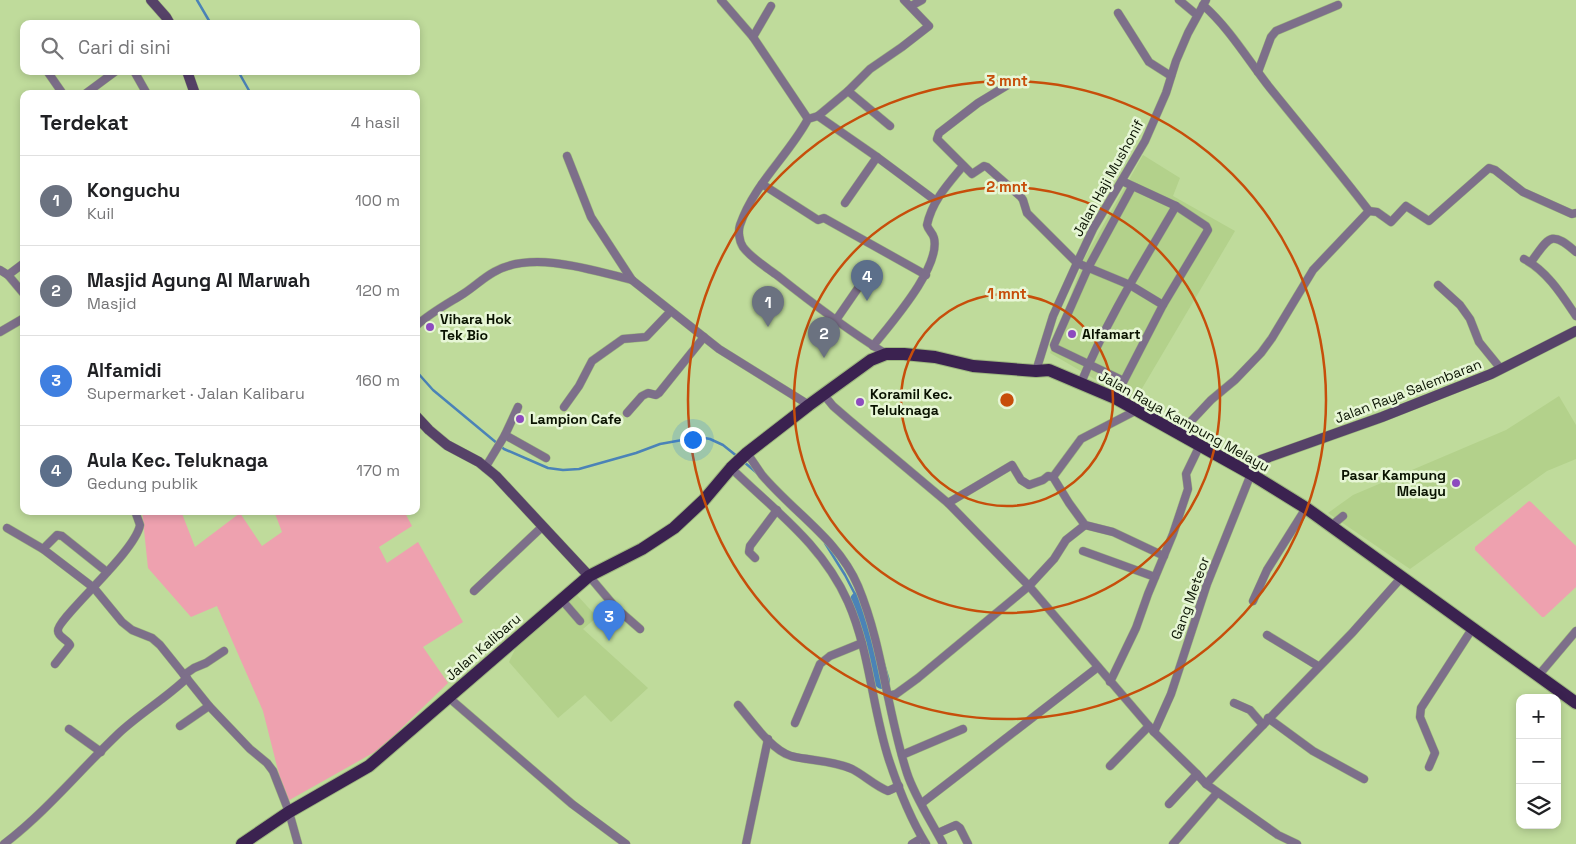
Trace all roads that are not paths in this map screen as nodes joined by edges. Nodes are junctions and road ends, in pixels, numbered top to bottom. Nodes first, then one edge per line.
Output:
1 (151, 0) edge
2 (721, 0) edge
3 (904, 0) edge
4 (922, 0) edge
5 (1179, 0) edge
6 (1205, 2) edge
7 (1338, 5) dead end
8 (771, 6) dead end
9 (911, 6) junction
10 (1118, 13) dead end
11 (1197, 15) junction
12 (168, 20) edge
13 (753, 37) junction
14 (1258, 72) junction
15 (50, 75) edge
16 (111, 75) edge
17 (136, 75) edge
18 (188, 75) edge
19 (1171, 76) junction
20 (1016, 80) dead end
21 (60, 90) edge
22 (90, 90) edge
23 (145, 90) edge
24 (194, 90) edge
25 (848, 91) junction
26 (818, 116) junction
27 (808, 119) junction
28 (890, 126) dead end
29 (567, 156) dead end
30 (877, 157) junction
31 (963, 166) junction
32 (1122, 181) junction
33 (762, 184) junction
34 (1132, 187) junction
35 (936, 201) junction
36 (845, 203) dead end
37 (1176, 206) junction
38 (1369, 211) junction
39 (1576, 213) edge
40 (1576, 252) edge
41 (1077, 263) junction
42 (20, 267) edge
43 (1088, 268) junction
44 (0, 270) edge
45 (8, 275) junction
46 (926, 275) junction
47 (865, 278) dead end
48 (632, 280) junction
49 (1130, 285) junction
50 (1438, 285) dead end
51 (20, 289) edge
52 (1163, 304) junction
53 (670, 312) junction
54 (1576, 316) edge
55 (20, 320) edge
56 (836, 320) junction
57 (420, 323) edge
58 (1576, 331) edge
59 (0, 332) edge
60 (704, 337) junction
61 (873, 346) junction
62 (886, 354) junction
63 (1089, 364) junction
64 (1501, 369) junction
65 (1036, 370) junction
66 (1122, 380) junction
67 (1081, 383) junction
68 (824, 394) junction
69 (1115, 398) junction
70 (809, 405) junction
71 (518, 407) dead end
72 (564, 407) dead end
73 (1137, 410) junction
74 (627, 413) dead end
75 (420, 420) edge
76 (1179, 434) junction
77 (503, 438) junction
78 (1200, 445) junction
79 (546, 458) dead end
80 (740, 460) junction
81 (485, 468) junction
82 (1251, 474) junction
83 (1053, 477) junction
84 (948, 503) junction
85 (1306, 508) junction
86 (777, 510) junction
87 (136, 515) edge
88 (1343, 516) dead end
89 (1085, 525) junction
90 (543, 526) junction
91 (1331, 526) junction
92 (7, 528) dead end
93 (43, 549) junction
94 (1082, 551) dead end
95 (1164, 556) junction
96 (755, 558) dead end
97 (107, 572) junction
98 (589, 576) junction
99 (1155, 577) junction
100 (1401, 578) junction
101 (1029, 586) junction
102 (94, 588) junction
103 (474, 592) dead end
104 (561, 599) junction
105 (1253, 601) dead end
106 (580, 621) dead end
107 (640, 629) dead end
108 (1472, 629) junction
109 (1576, 630) edge
110 (1267, 635) dead end
111 (862, 643) junction
112 (224, 651) dead end
113 (55, 664) dead end
114 (1318, 666) junction
115 (1098, 667) junction
116 (1538, 676) junction
117 (185, 677) junction
118 (1110, 682) junction
119 (888, 696) junction
120 (448, 698) junction
121 (1234, 703) dead end
122 (1576, 703) edge
123 (738, 705) dead end
124 (209, 706) junction
125 (1265, 722) junction
126 (795, 723) dead end
127 (180, 726) dead end
128 (69, 729) dead end
129 (963, 729) dead end
130 (1151, 729) junction
131 (768, 739) junction
132 (100, 752) junction
133 (902, 755) junction
134 (1110, 766) dead end
135 (1429, 767) dead end
136 (1197, 774) junction
137 (1364, 779) dead end
138 (1206, 784) junction
139 (899, 786) junction
140 (1217, 793) junction
141 (922, 803) junction
142 (1169, 804) dead end
143 (289, 812) junction
144 (938, 833) junction
145 (924, 841) edge
146 (4, 844) edge
147 (242, 844) edge
148 (298, 844) edge
149 (625, 844) edge
150 (746, 844) edge
151 (912, 844) edge
152 (943, 844) edge
153 (968, 844) edge
154 (1173, 844) edge
155 (1297, 844) edge

1 - 12 main road
2 - 13 street
3 - 9 street
4 - 9 street
5 - 11 street
6 - 11 street, Jalan Haji Mushonif
6 - 14 street
7 - 14 street
8 - 13 street
9 - 25 street
10 - 19 street
11 - 19 street, Jalan Haji Mushonif
13 - 27 street
14 - 38 street
15 - 21 street
16 - 22 street
17 - 23 street
18 - 24 main road
19 - 32 street, Jalan Haji Mushonif
20 - 31 street
25 - 26 street
25 - 28 street
26 - 27 street
26 - 30 street
27 - 33 street
29 - 48 street
30 - 35 street
30 - 36 street
31 - 35 street
31 - 41 street
32 - 34 street
32 - 41 street, Jalan Haji Mushonif
33 - 46 street
33 - 56 street
34 - 37 street
34 - 43 street
35 - 46 street
37 - 49 street
37 - 52 street
38 - 39 street
38 - 76 street
40 - 54 street
41 - 43 street
41 - 65 street, Jalan Haji Mushonif
42 - 45 street
43 - 49 street
43 - 63 street
44 - 45 street
45 - 51 street
46 - 61 street
47 - 56 street
48 - 53 street
48 - 57 street
49 - 52 street
49 - 63 street
50 - 64 street
52 - 66 street
53 - 60 street
53 - 72 street
55 - 59 street
56 - 61 street
58 - 64 main road, Jalan Raya Salembaran
60 - 70 street
60 - 74 street
61 - 62 street
62 - 65 main road, Jalan Raya Kampung Melayu
62 - 68 main road, Jalan Raya Kampung Melayu
63 - 66 street
63 - 67 street
64 - 82 main road, Jalan Raya Salembaran
65 - 67 main road, Jalan Raya Kampung Melayu
66 - 69 street
67 - 69 main road, Jalan Raya Kampung Melayu
68 - 70 main road, Jalan Raya Kampung Melayu
68 - 84 street
69 - 73 main road, Jalan Raya Kampung Melayu
70 - 80 main road, Jalan Raya Kampung Melayu
71 - 77 street
73 - 76 main road, Jalan Raya Kampung Melayu
73 - 83 street
75 - 81 main road
76 - 78 main road, Jalan Raya Kampung Melayu
77 - 79 street
77 - 81 street
78 - 82 main road, Jalan Raya Kampung Melayu
78 - 95 street
80 - 86 street
80 - 98 main road, Jalan Kalibaru
80 - 119 street
81 - 90 main road
82 - 85 main road, Jalan Raya Kampung Melayu
82 - 130 street, Gang Meteor
83 - 84 street
83 - 89 street
84 - 101 street
85 - 91 main road, Jalan Raya Kampung Melayu
85 - 105 street
86 - 96 street
86 - 111 street
87 - 97 street
88 - 91 street
89 - 95 street
89 - 101 street
90 - 98 main road
90 - 103 street
91 - 100 main road, Jalan Raya Kampung Melayu
92 - 93 street
93 - 97 street
93 - 102 street
94 - 99 street
95 - 99 street
97 - 102 street
98 - 104 main road, Jalan Kalibaru
98 - 107 street
99 - 118 street
100 - 108 main road, Jalan Raya Kampung Melayu
100 - 114 street
101 - 115 street
101 - 119 street
102 - 113 street
102 - 117 street
104 - 106 street
104 - 120 main road, Jalan Kalibaru
108 - 116 main road, Jalan Raya Kampung Melayu
108 - 135 street
109 - 116 street
110 - 114 street
111 - 126 street
111 - 139 street
112 - 117 street
114 - 125 street
115 - 118 street
115 - 141 street
116 - 122 main road, Jalan Raya Kampung Melayu
117 - 124 street
117 - 132 street
118 - 130 street
119 - 133 street
120 - 143 main road, Jalan Kalibaru
120 - 149 street
121 - 125 street
123 - 131 street
124 - 127 street
124 - 143 street
125 - 137 street
125 - 138 street
128 - 132 street
129 - 133 street
130 - 134 street
130 - 136 street
131 - 139 street
131 - 150 street
132 - 146 street
133 - 141 street
136 - 138 street
136 - 142 street
138 - 140 street
139 - 145 street
140 - 154 street
140 - 155 street
141 - 144 street
143 - 147 main road, Jalan Kalibaru
143 - 148 street
144 - 152 street
144 - 153 street
145 - 151 street

